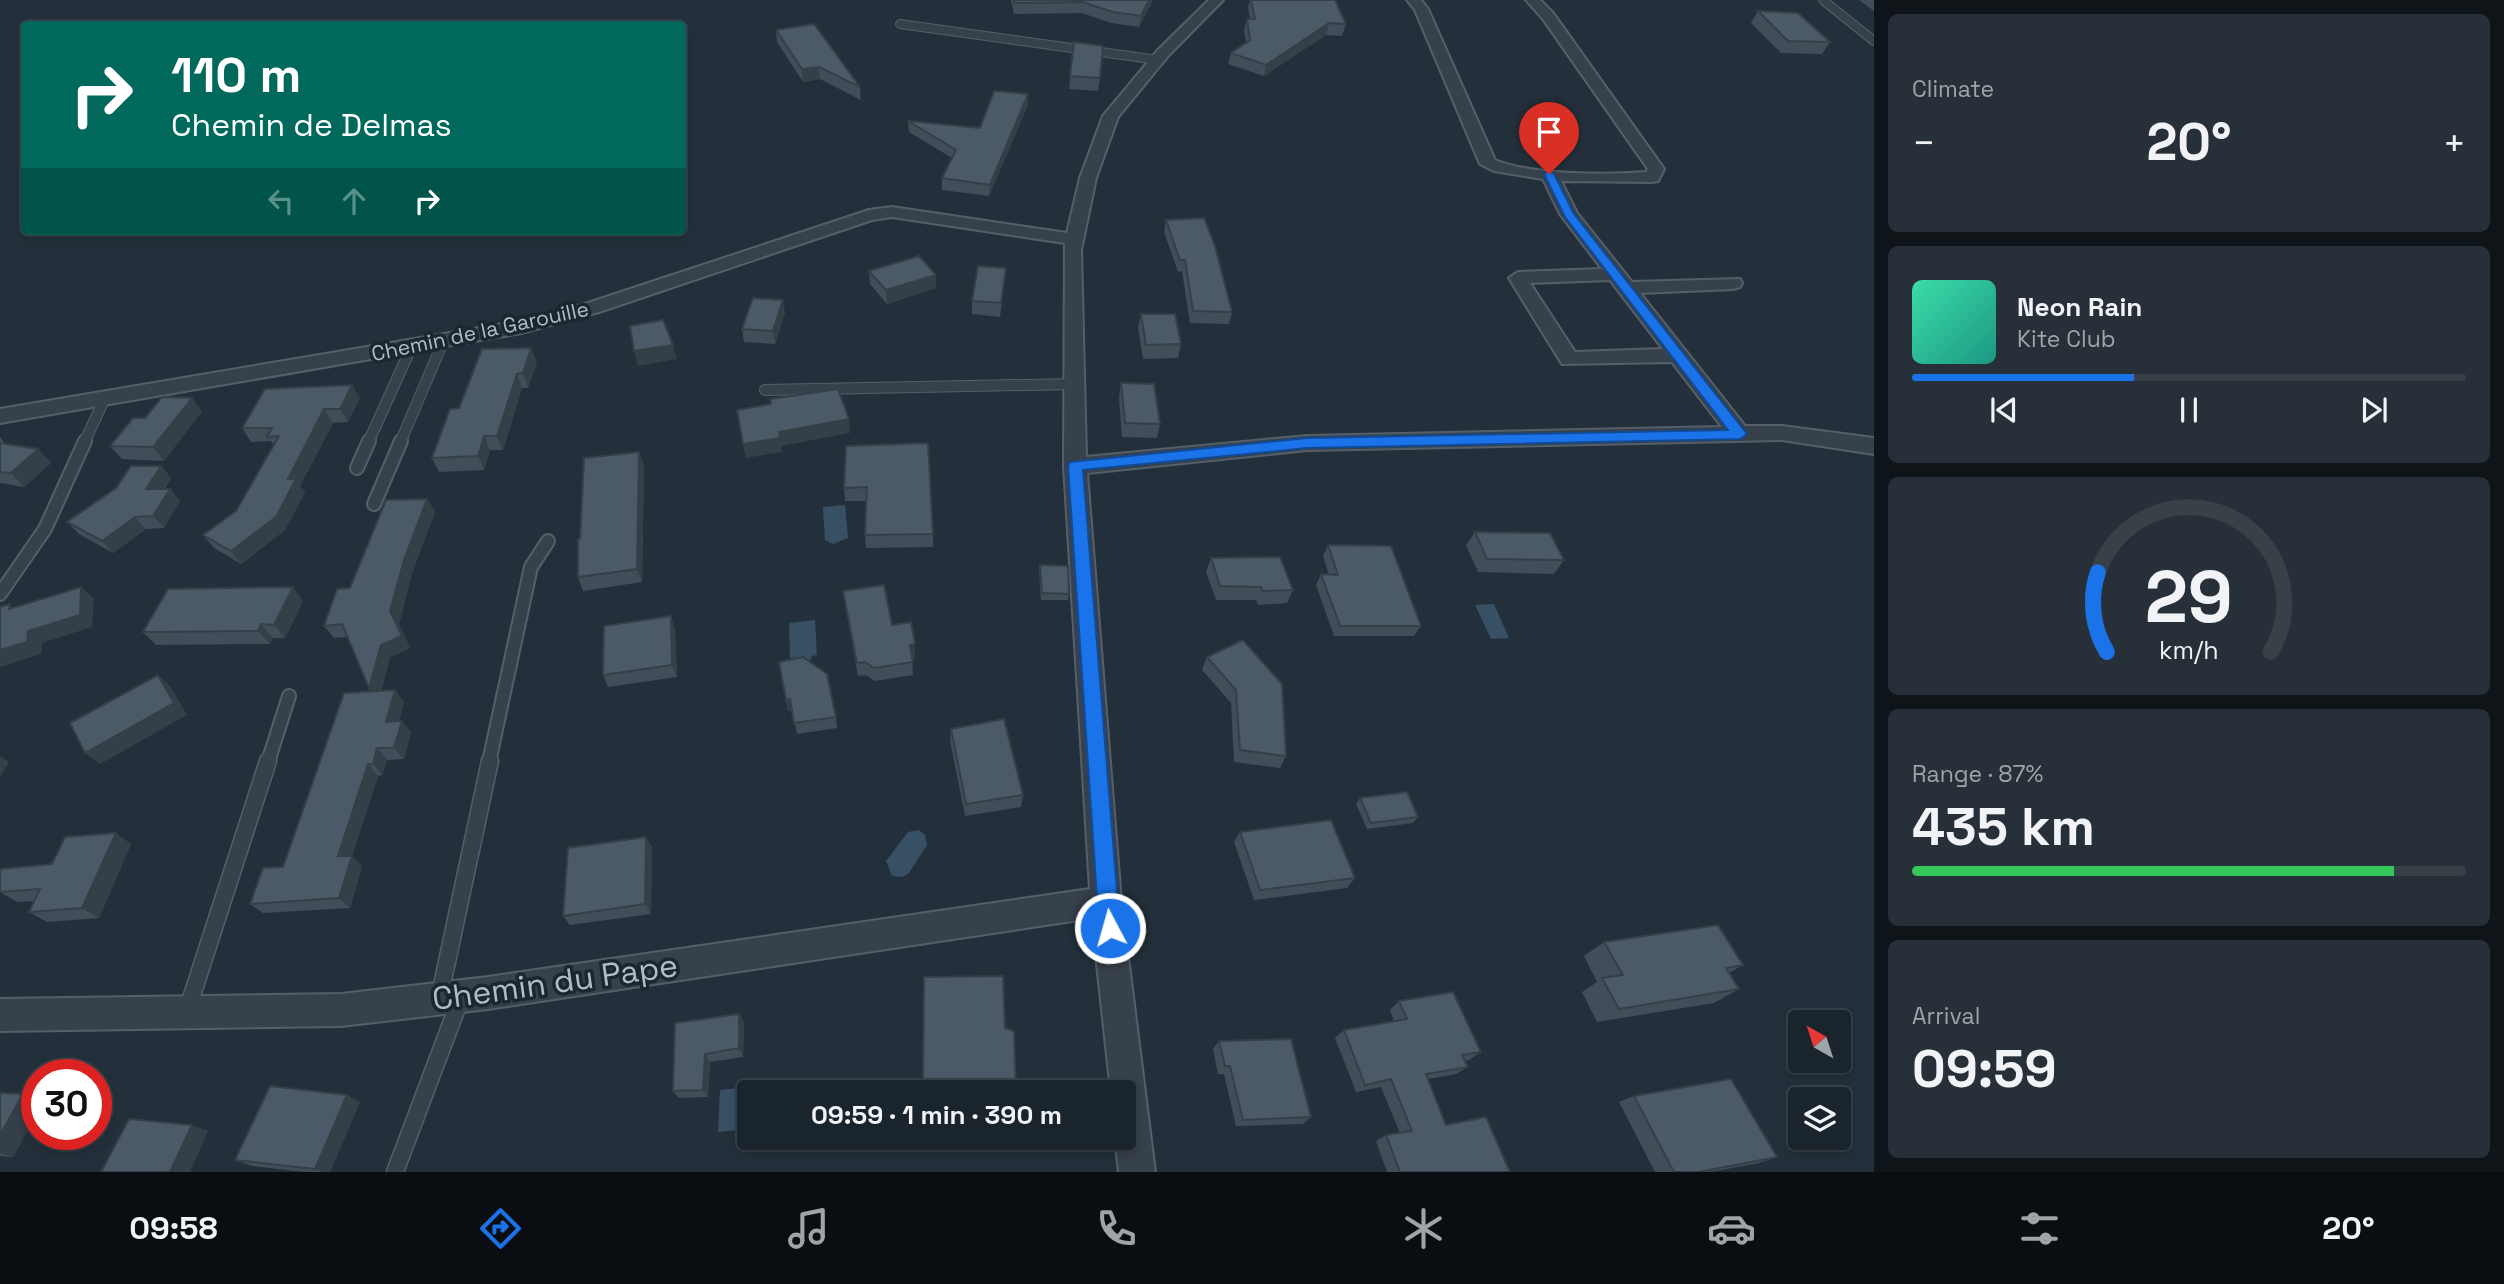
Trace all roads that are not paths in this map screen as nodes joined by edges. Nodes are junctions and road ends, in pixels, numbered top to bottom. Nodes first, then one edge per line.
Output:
1 (1216, 0) edge
2 (1414, 0) edge
3 (1532, 0) edge
4 (1823, 0) edge
5 (900, 24) dead end
6 (1874, 41) edge
7 (1157, 60) junction
8 (1549, 174) junction
9 (1075, 239) junction
10 (1622, 281) junction
11 (1733, 283) dead end
12 (443, 342) junction
13 (411, 348) junction
14 (1679, 355) junction
15 (1074, 384) junction
16 (765, 390) dead end
17 (105, 398) junction
18 (0, 416) edge
19 (1740, 434) junction
20 (1874, 446) edge
21 (1075, 466) junction
22 (357, 468) dead end
23 (374, 504) dead end
24 (548, 541) dead end
25 (0, 594) edge
26 (289, 696) dead end
27 (1107, 901) junction
28 (450, 998) junction
29 (187, 1011) junction
30 (0, 1015) edge
31 (396, 1172) edge
32 (1137, 1172) edge

1 - 7 street
2 - 8 street
3 - 8 street
4 - 6 lane
5 - 7 lane
7 - 9 street
8 - 10 street
9 - 12 street, Chemin de la Garouille
9 - 15 street
10 - 11 street
10 - 14 street
10 - 14 street
12 - 13 street, Chemin de la Garouille
12 - 23 lane
13 - 17 street, Chemin de la Garouille
13 - 22 lane
14 - 19 street
15 - 16 lane
15 - 21 street
17 - 18 street, Chemin de la Garouille
17 - 25 lane
19 - 20 street
19 - 21 street
21 - 27 street
24 - 28 lane
26 - 29 lane
27 - 28 street, Chemin du Pape
27 - 32 street
28 - 29 street, Chemin du Pape
28 - 31 lane
29 - 30 street, Chemin du Pape

